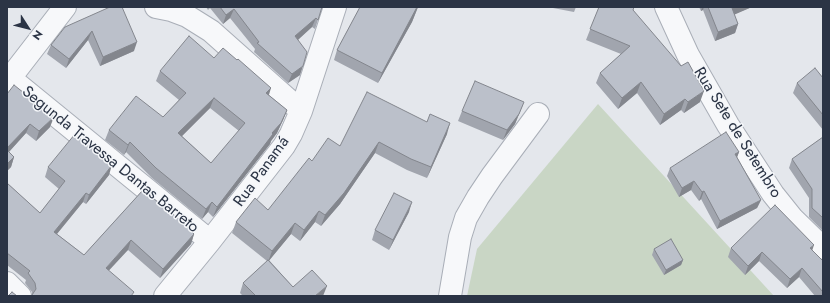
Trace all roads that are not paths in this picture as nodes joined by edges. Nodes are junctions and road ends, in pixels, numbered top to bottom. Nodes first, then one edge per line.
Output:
1 (65, 7) edge
2 (156, 7) edge
3 (335, 7) edge
4 (666, 7) edge
5 (9, 80) edge
6 (301, 111) junction
7 (538, 114) dead end
8 (210, 241) junction
9 (823, 248) edge
10 (7, 283) edge
11 (20, 296) edge
12 (165, 296) edge
13 (450, 296) edge

1 - 5 street
2 - 6 street
3 - 6 street, Rua Panamá
4 - 9 street, Rua Sete de Setembro
5 - 8 street, Segunda Travessa Dantas Barreto
6 - 8 street, Rua Panamá
7 - 13 street
8 - 12 street, Rua Panamá
10 - 11 street

